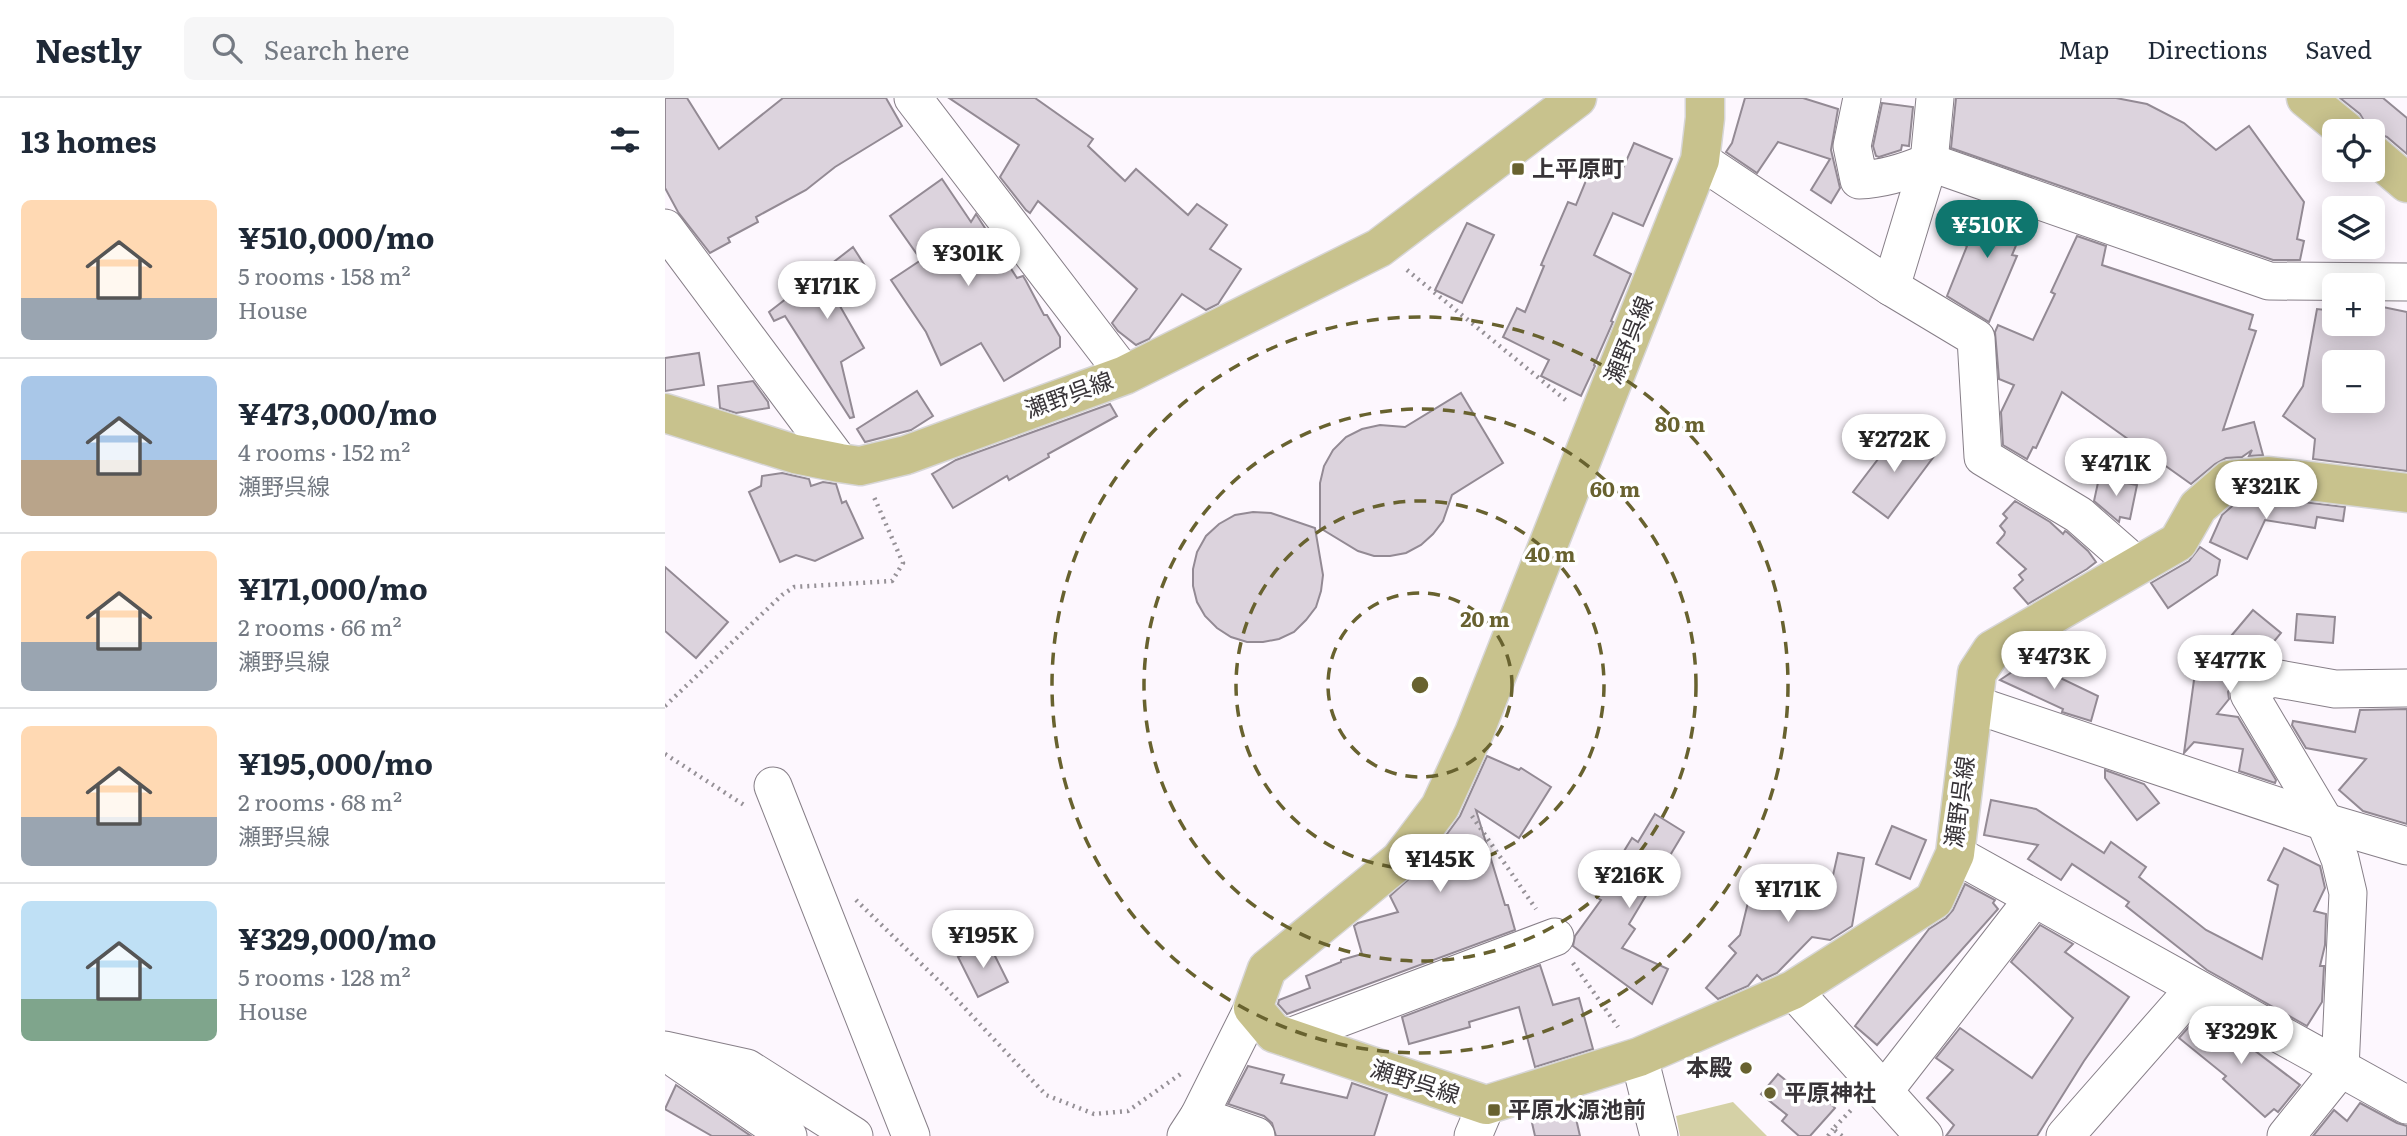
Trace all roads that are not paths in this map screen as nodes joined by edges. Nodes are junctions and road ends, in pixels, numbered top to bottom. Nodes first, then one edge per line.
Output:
1 (913, 98) edge
2 (1577, 98) edge
3 (1705, 98) edge
4 (1862, 98) edge
5 (1935, 98) edge
6 (2306, 98) edge
7 (2331, 119) edge
8 (1700, 160) junction
9 (1929, 162) junction
10 (2385, 164) edge
11 (2407, 183) edge
12 (665, 228) edge
13 (2407, 282) edge
14 (1891, 287) junction
15 (1125, 375) junction
16 (665, 412) edge
17 (850, 464) junction
18 (2407, 493) edge
19 (2136, 565) junction
20 (2407, 688) edge
21 (1973, 704) junction
22 (759, 795) road end
23 (2325, 822) junction
24 (2407, 846) edge
25 (1955, 854) junction
26 (2033, 898) junction
27 (1555, 937) dead end
28 (2195, 988) junction
29 (1793, 990) junction
30 (1253, 1008) junction
31 (1287, 1038) junction
32 (665, 1051) edge
33 (1639, 1057) junction
34 (2340, 1069) junction
35 (1884, 1091) junction
36 (2407, 1105) edge
37 (1480, 1121) edge
38 (1192, 1126) edge
39 (788, 1136) edge
40 (854, 1136) edge
41 (911, 1136) edge
42 (1256, 1136) edge
43 (1659, 1136) edge
44 (1924, 1136) edge
45 (2065, 1136) edge
46 (2287, 1136) edge

1 - 15 street
2 - 15 main road, 瀬野呉線
3 - 8 main road, 瀬野呉線
4 - 9 street
5 - 9 street
6 - 7 main road
8 - 14 street
8 - 30 main road, 瀬野呉線
9 - 13 street
9 - 14 street
10 - 11 main road
12 - 17 street
14 - 19 street
15 - 17 main road, 瀬野呉線
16 - 17 main road, 瀬野呉線
18 - 19 main road, 瀬野呉線
19 - 21 main road, 瀬野呉線
20 - 23 street
21 - 23 street
21 - 25 main road, 瀬野呉線
22 - 41 street
23 - 24 street
23 - 34 street
25 - 26 street
25 - 29 main road, 瀬野呉線
26 - 28 street
26 - 35 street
27 - 31 street
28 - 34 street
28 - 45 street
29 - 33 main road, 瀬野呉線
29 - 35 street
30 - 31 main road, 瀬野呉線
30 - 38 street
31 - 37 main road, 瀬野呉線
32 - 39 street
32 - 40 street
33 - 37 main road, 瀬野呉線
33 - 43 street
34 - 36 street
34 - 46 street
35 - 44 street
38 - 42 street

